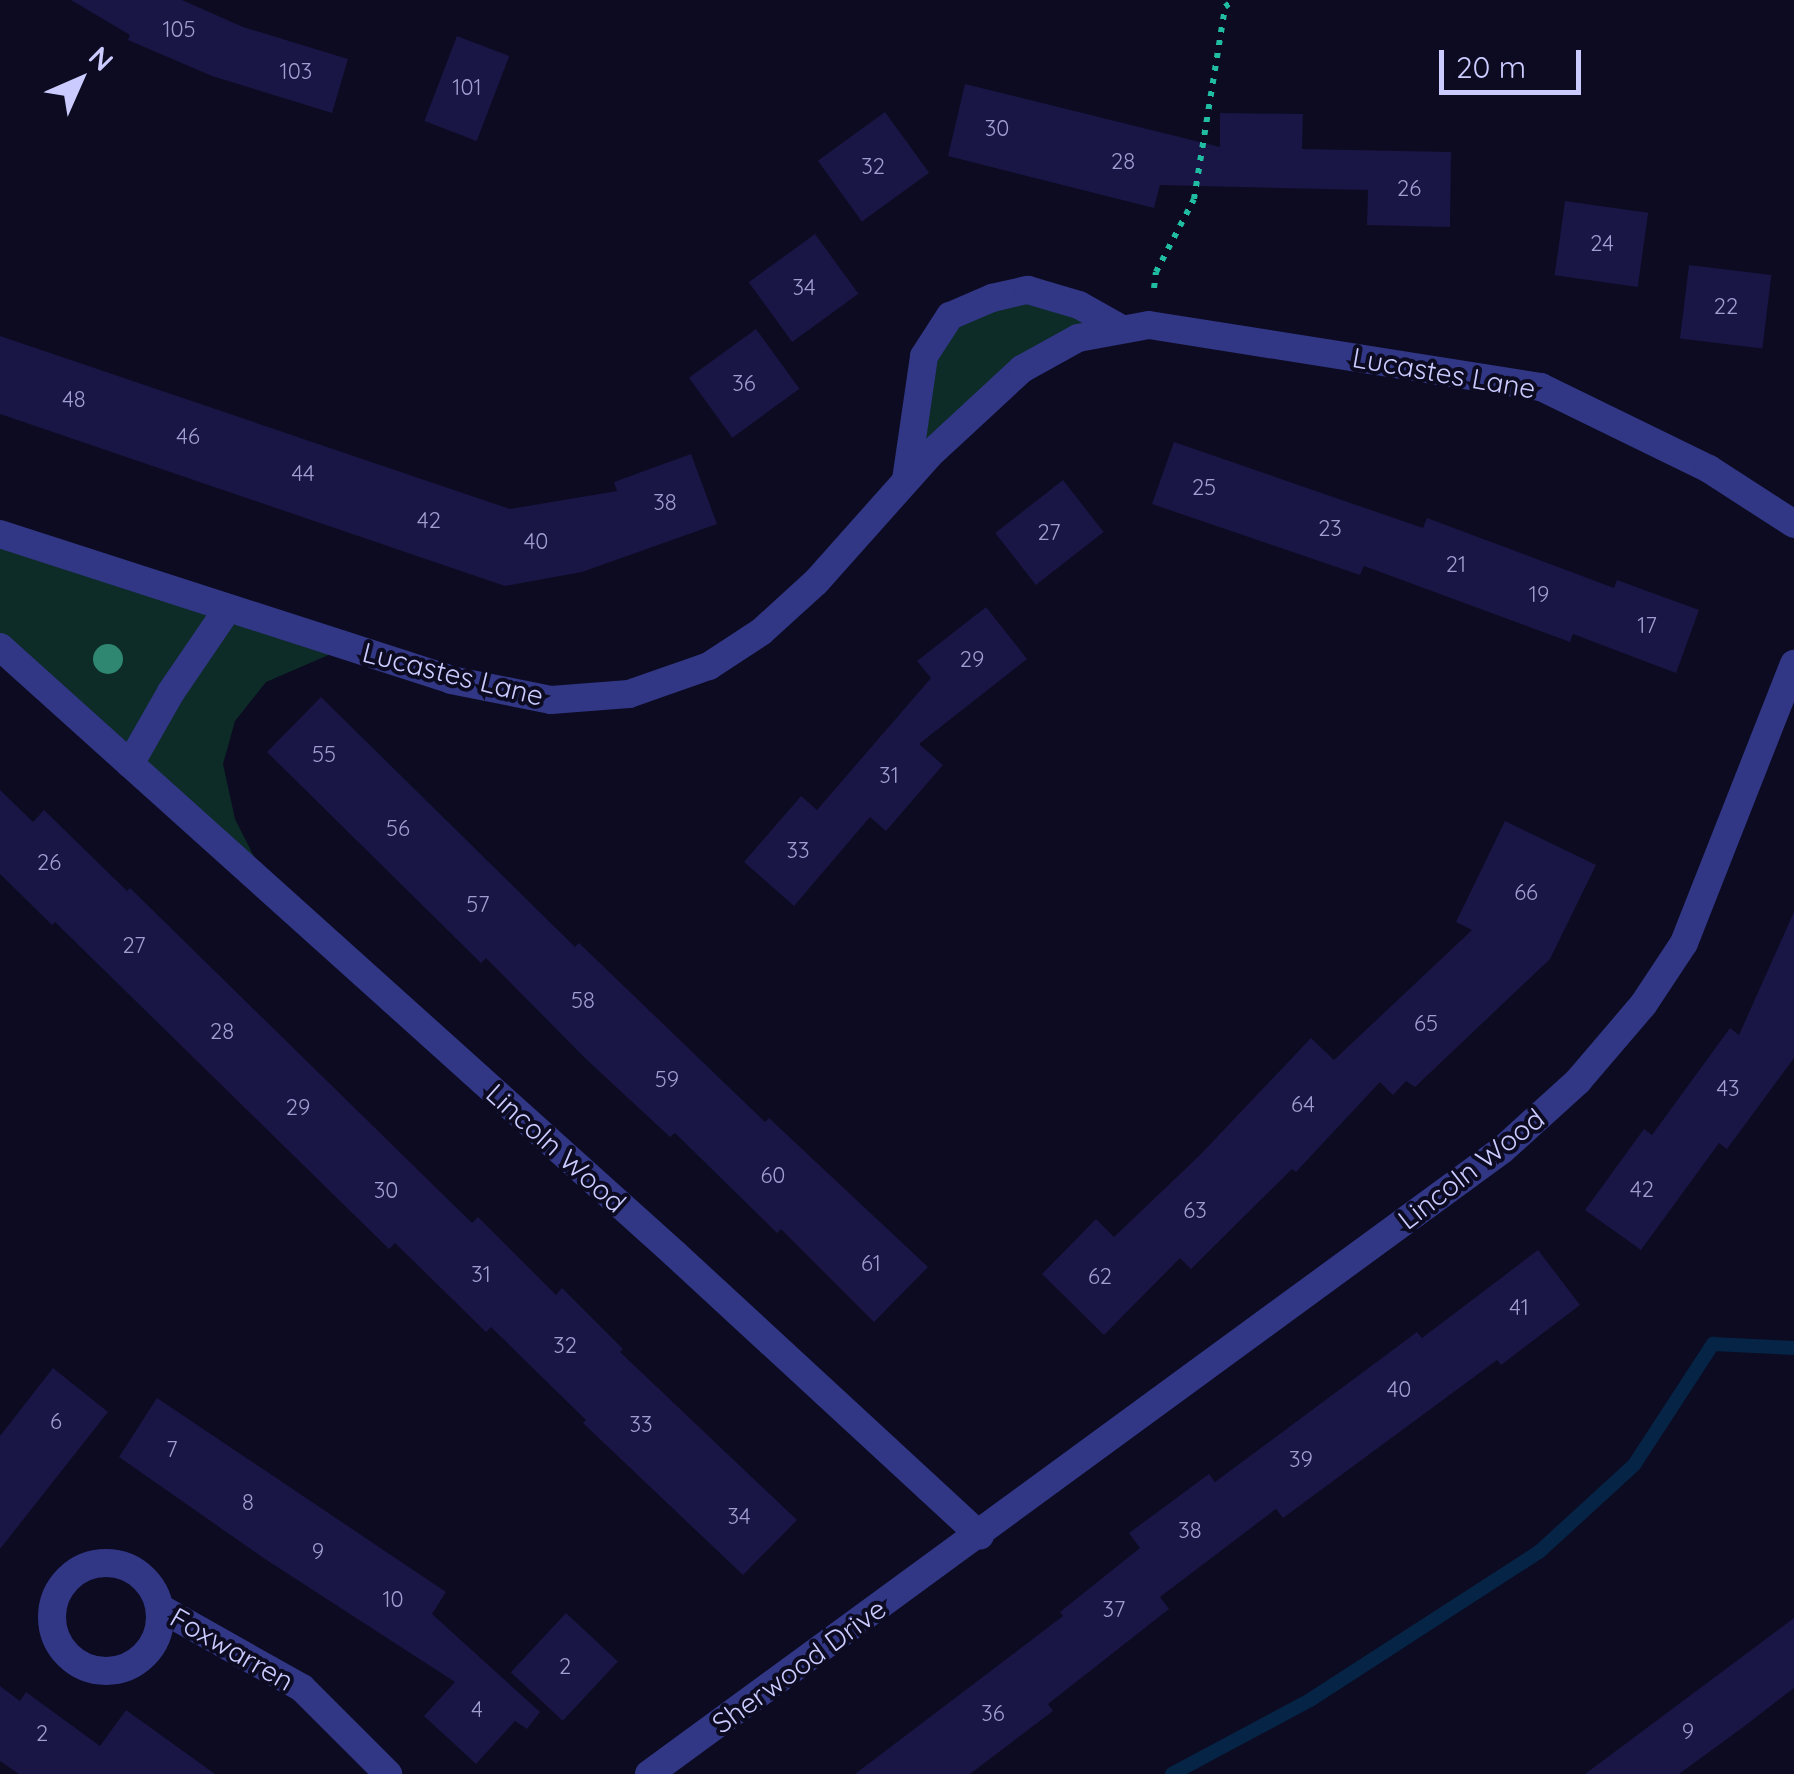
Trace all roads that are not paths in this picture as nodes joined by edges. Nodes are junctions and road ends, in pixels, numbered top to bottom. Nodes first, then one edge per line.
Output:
1 (1122, 329) junction
2 (906, 482) junction
3 (1794, 524) edge
4 (0, 534) edge
5 (227, 610) junction
6 (0, 647) edge
7 (1794, 664) edge
8 (130, 764) junction
9 (980, 1535) junction
10 (949, 1558) joint
11 (160, 1608) dead end
12 (388, 1774) edge
13 (649, 1774) edge

1 - 2 street, Lucastes Lane
1 - 2 street, Lucastes Lane
1 - 3 street, Lucastes Lane
2 - 5 street, Lucastes Lane
4 - 5 street, Lucastes Lane
5 - 8 street
6 - 8 street
7 - 9 street, Lincoln Wood
8 - 9 street, Lincoln Wood
9 - 10 street, Lincoln Wood
10 - 13 street, Sherwood Drive
11 - 12 street, Foxwarren

